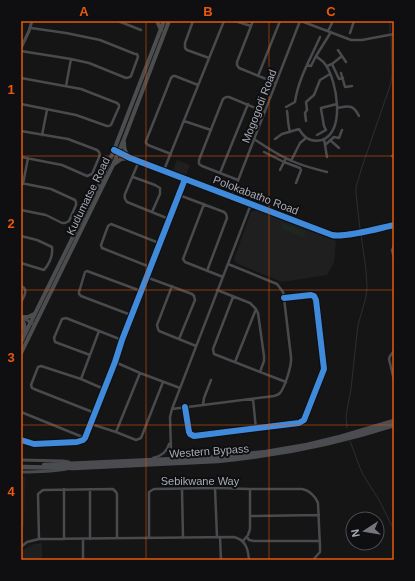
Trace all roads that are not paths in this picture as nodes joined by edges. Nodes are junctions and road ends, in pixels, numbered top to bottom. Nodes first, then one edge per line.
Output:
1 (32, 21) edge
2 (118, 21) edge
3 (158, 21) edge
4 (167, 21) edge
5 (193, 21) edge
6 (224, 21) edge
7 (235, 21) edge
8 (253, 21) edge
9 (280, 21) edge
10 (300, 21) edge
11 (332, 21) edge
12 (354, 21) edge
13 (251, 26) junction
14 (31, 28) junction
15 (141, 30) dead end
16 (161, 30) junction
17 (330, 32) junction
18 (350, 33) dead end
19 (394, 34) edge
20 (320, 37) dead end
21 (21, 48) edge
22 (338, 50) dead end
23 (21, 51) edge
24 (316, 56) junction
25 (342, 56) junction
26 (209, 58) junction
27 (71, 59) junction
28 (346, 62) dead end
29 (332, 64) junction
30 (307, 65) junction
31 (327, 66) junction
32 (341, 72) dead end
33 (330, 74) junction
34 (258, 76) junction
35 (21, 78) edge
36 (343, 78) junction
37 (276, 83) junction
38 (198, 85) junction
39 (66, 86) junction
40 (352, 86) dead end
41 (21, 104) edge
42 (248, 104) junction
43 (337, 104) junction
44 (337, 108) junction
45 (47, 110) junction
46 (265, 112) junction
47 (359, 116) dead end
48 (184, 120) junction
49 (306, 121) dead end
50 (211, 130) junction
51 (342, 130) dead end
52 (21, 131) edge
53 (290, 132) junction
54 (42, 135) junction
55 (317, 135) dead end
56 (306, 138) junction
57 (124, 139) junction
58 (254, 139) junction
59 (275, 139) dead end
60 (324, 139) junction
61 (330, 140) junction
62 (325, 145) junction
63 (339, 148) dead end
64 (116, 151) junction
65 (264, 152) dead end
66 (171, 154) junction
67 (21, 157) edge
68 (327, 157) dead end
69 (28, 158) junction
70 (130, 158) junction
71 (286, 158) junction
72 (140, 161) junction
73 (291, 161) junction
74 (284, 162) junction
75 (113, 165) junction
76 (164, 170) junction
77 (280, 170) dead end
78 (327, 172) dead end
79 (220, 173) junction
80 (133, 177) junction
81 (185, 179) junction
82 (238, 180) junction
83 (296, 183) dead end
84 (22, 184) edge
85 (179, 195) junction
86 (232, 196) junction
87 (204, 204) junction
88 (251, 204) junction
89 (21, 210) edge
90 (152, 212) junction
91 (169, 219) junction
92 (394, 225) edge
93 (21, 236) edge
94 (159, 243) junction
95 (394, 246) edge
96 (394, 258) edge
97 (21, 263) edge
98 (228, 264) junction
99 (150, 267) junction
100 (206, 271) junction
101 (223, 276) junction
102 (146, 278) junction
103 (21, 286) edge
104 (172, 286) junction
105 (217, 290) junction
106 (141, 291) junction
107 (233, 297) junction
108 (284, 298) junction
109 (21, 302) edge
110 (256, 309) junction
111 (36, 312) junction
112 (131, 315) junction
113 (21, 317) edge
114 (33, 323) junction
115 (99, 331) junction
116 (24, 335) junction
117 (180, 339) junction
118 (122, 340) junction
119 (21, 342) edge
120 (196, 346) junction
121 (394, 351) edge
122 (21, 353) edge
123 (90, 355) junction
124 (116, 362) junction
125 (235, 362) junction
126 (260, 372) junction
127 (140, 373) junction
128 (81, 380) junction
129 (211, 380) dead end
130 (394, 380) edge
131 (163, 382) junction
132 (286, 382) junction
133 (180, 388) junction
134 (104, 390) junction
135 (253, 399) junction
136 (203, 405) junction
137 (185, 407) junction
138 (172, 409) junction
139 (21, 412) edge
140 (95, 414) junction
141 (394, 421) edge
142 (91, 424) junction
143 (394, 424) edge
144 (256, 429) junction
145 (116, 432) junction
146 (170, 436) junction
147 (84, 439) junction
148 (21, 440) edge
149 (175, 459) junction
150 (21, 460) edge
151 (147, 460) junction
152 (21, 464) edge
153 (38, 466) junction
154 (74, 466) junction
155 (21, 467) edge
156 (21, 472) edge
157 (215, 488) junction
158 (64, 489) junction
159 (90, 489) junction
160 (182, 489) junction
161 (250, 489) junction
162 (319, 515) junction
163 (250, 516) junction
164 (217, 537) junction
165 (220, 537) junction
166 (117, 538) junction
167 (149, 538) junction
168 (183, 538) junction
169 (247, 538) junction
170 (64, 539) junction
171 (83, 539) junction
172 (90, 539) junction
173 (39, 540) junction
174 (243, 541) junction
175 (320, 541) junction
176 (21, 547) edge
177 (83, 560) edge
178 (221, 560) edge
179 (249, 560) edge
180 (313, 560) edge

1 - 14 street
2 - 15 street
3 - 16 main road
4 - 16 main road, Kudumatse Road
4 - 57 main road, Kudumatse Road
5 - 26 street
6 - 26 street
7 - 13 street
8 - 13 street
9 - 34 street
10 - 17 street
10 - 37 street, Mogogodi Road
11 - 17 street
12 - 18 street
13 - 34 street
14 - 21 street
14 - 27 street
16 - 64 main road, Kudumatse Road
17 - 19 street
17 - 24 street
20 - 30 street
22 - 25 street
23 - 27 street
24 - 30 street
24 - 31 street
25 - 28 street
25 - 29 street
26 - 38 street
27 - 39 street
29 - 31 street
29 - 36 street
30 - 53 street
31 - 33 street
32 - 36 street
33 - 43 street
33 - 49 street
34 - 37 street
35 - 39 street
36 - 40 street
37 - 46 street, Mogogodi Road
38 - 48 street
38 - 66 street
39 - 45 street
41 - 45 street
42 - 46 street
42 - 50 street
42 - 79 street
43 - 44 street
43 - 55 street
44 - 47 street
44 - 60 street
45 - 54 street
46 - 58 street, Mogogodi Road
48 - 50 street
48 - 66 street
50 - 79 street
51 - 61 street
52 - 54 street
53 - 56 street
53 - 59 street
54 - 69 street
56 - 60 street
56 - 73 street
57 - 64 main road, Kudumatse Road
57 - 70 main road
58 - 71 street
58 - 82 street, Mogogodi Road
60 - 62 street
61 - 62 street
61 - 63 street
62 - 68 street
64 - 70 street, Polokabatho Road
64 - 75 main road, Kudumatse Road
64 - 111 main road, Kudumatse Road
65 - 74 street
66 - 76 street
67 - 69 street
69 - 84 street
70 - 72 street, Polokabatho Road
70 - 75 main road
71 - 73 street
71 - 74 street
72 - 76 street, Polokabatho Road
72 - 80 street
73 - 78 street
74 - 77 street
74 - 83 street
75 - 114 main road, Kudumatse Road
76 - 81 street, Polokabatho Road
79 - 82 street
80 - 90 street
80 - 90 street
81 - 85 street
81 - 86 street, Polokabatho Road
82 - 86 street, Mogogodi Road
84 - 89 street
85 - 87 street
85 - 91 street
86 - 88 street, Polokabatho Road
87 - 100 street
87 - 100 street
88 - 92 street, Polokabatho Road
88 - 98 street
90 - 91 street
91 - 94 street
93 - 97 street
94 - 99 street
94 - 99 street
95 - 96 street
98 - 101 street
98 - 108 street
99 - 102 street
100 - 101 street
101 - 105 street
102 - 104 street
102 - 106 street
103 - 109 street
104 - 117 street
104 - 117 street
105 - 107 street
105 - 120 street
106 - 112 street
106 - 112 street
107 - 110 street
107 - 125 street
108 - 132 street
108 - 144 street
110 - 125 street
110 - 126 street
111 - 113 main road
111 - 114 main road, Kudumatse Road
112 - 118 street
113 - 114 street
113 - 116 main road
114 - 116 main road, Kudumatse Road
114 - 122 main road, Kudumatse Road
115 - 118 street
115 - 123 street
115 - 123 street
116 - 119 main road, Kudumatse Road
117 - 120 street
118 - 124 street
120 - 133 street
121 - 130 street
123 - 128 street
124 - 127 street
124 - 134 street
125 - 126 street
126 - 132 street
127 - 131 street
127 - 145 street
128 - 134 street
128 - 140 street
129 - 136 street
131 - 133 street
131 - 145 street
132 - 135 street
133 - 138 street
134 - 140 street
135 - 136 street
135 - 144 street
136 - 137 street
137 - 138 street
137 - 144 street
138 - 146 street
139 - 147 street
140 - 142 street
141 - 149 highway, Western Bypass
142 - 145 street
142 - 147 street
143 - 154 highway, Western Bypass
146 - 149 street
146 - 151 street
147 - 148 street
149 - 151 highway, Western Bypass
150 - 154 street
151 - 154 highway, Western Bypass
152 - 153 highway, Western Bypass
153 - 154 highway, Western Bypass
153 - 155 highway, Western Bypass
154 - 156 street
157 - 160 street, Sebikwane Way
157 - 161 street, Sebikwane Way
157 - 164 street
158 - 159 street
158 - 170 street
158 - 173 street
159 - 166 street
159 - 172 street
160 - 167 street, Sebikwane Way
160 - 168 street
161 - 162 street, Sebikwane Way
161 - 163 street
162 - 163 street
162 - 175 street, Sebikwane Way
163 - 169 street
164 - 165 street
164 - 168 street
165 - 174 street
165 - 178 street
166 - 167 street
166 - 172 street
167 - 168 street
169 - 174 street
169 - 175 street
170 - 171 street
170 - 173 street
171 - 172 street
171 - 177 street
173 - 176 street
174 - 179 street
175 - 180 street

